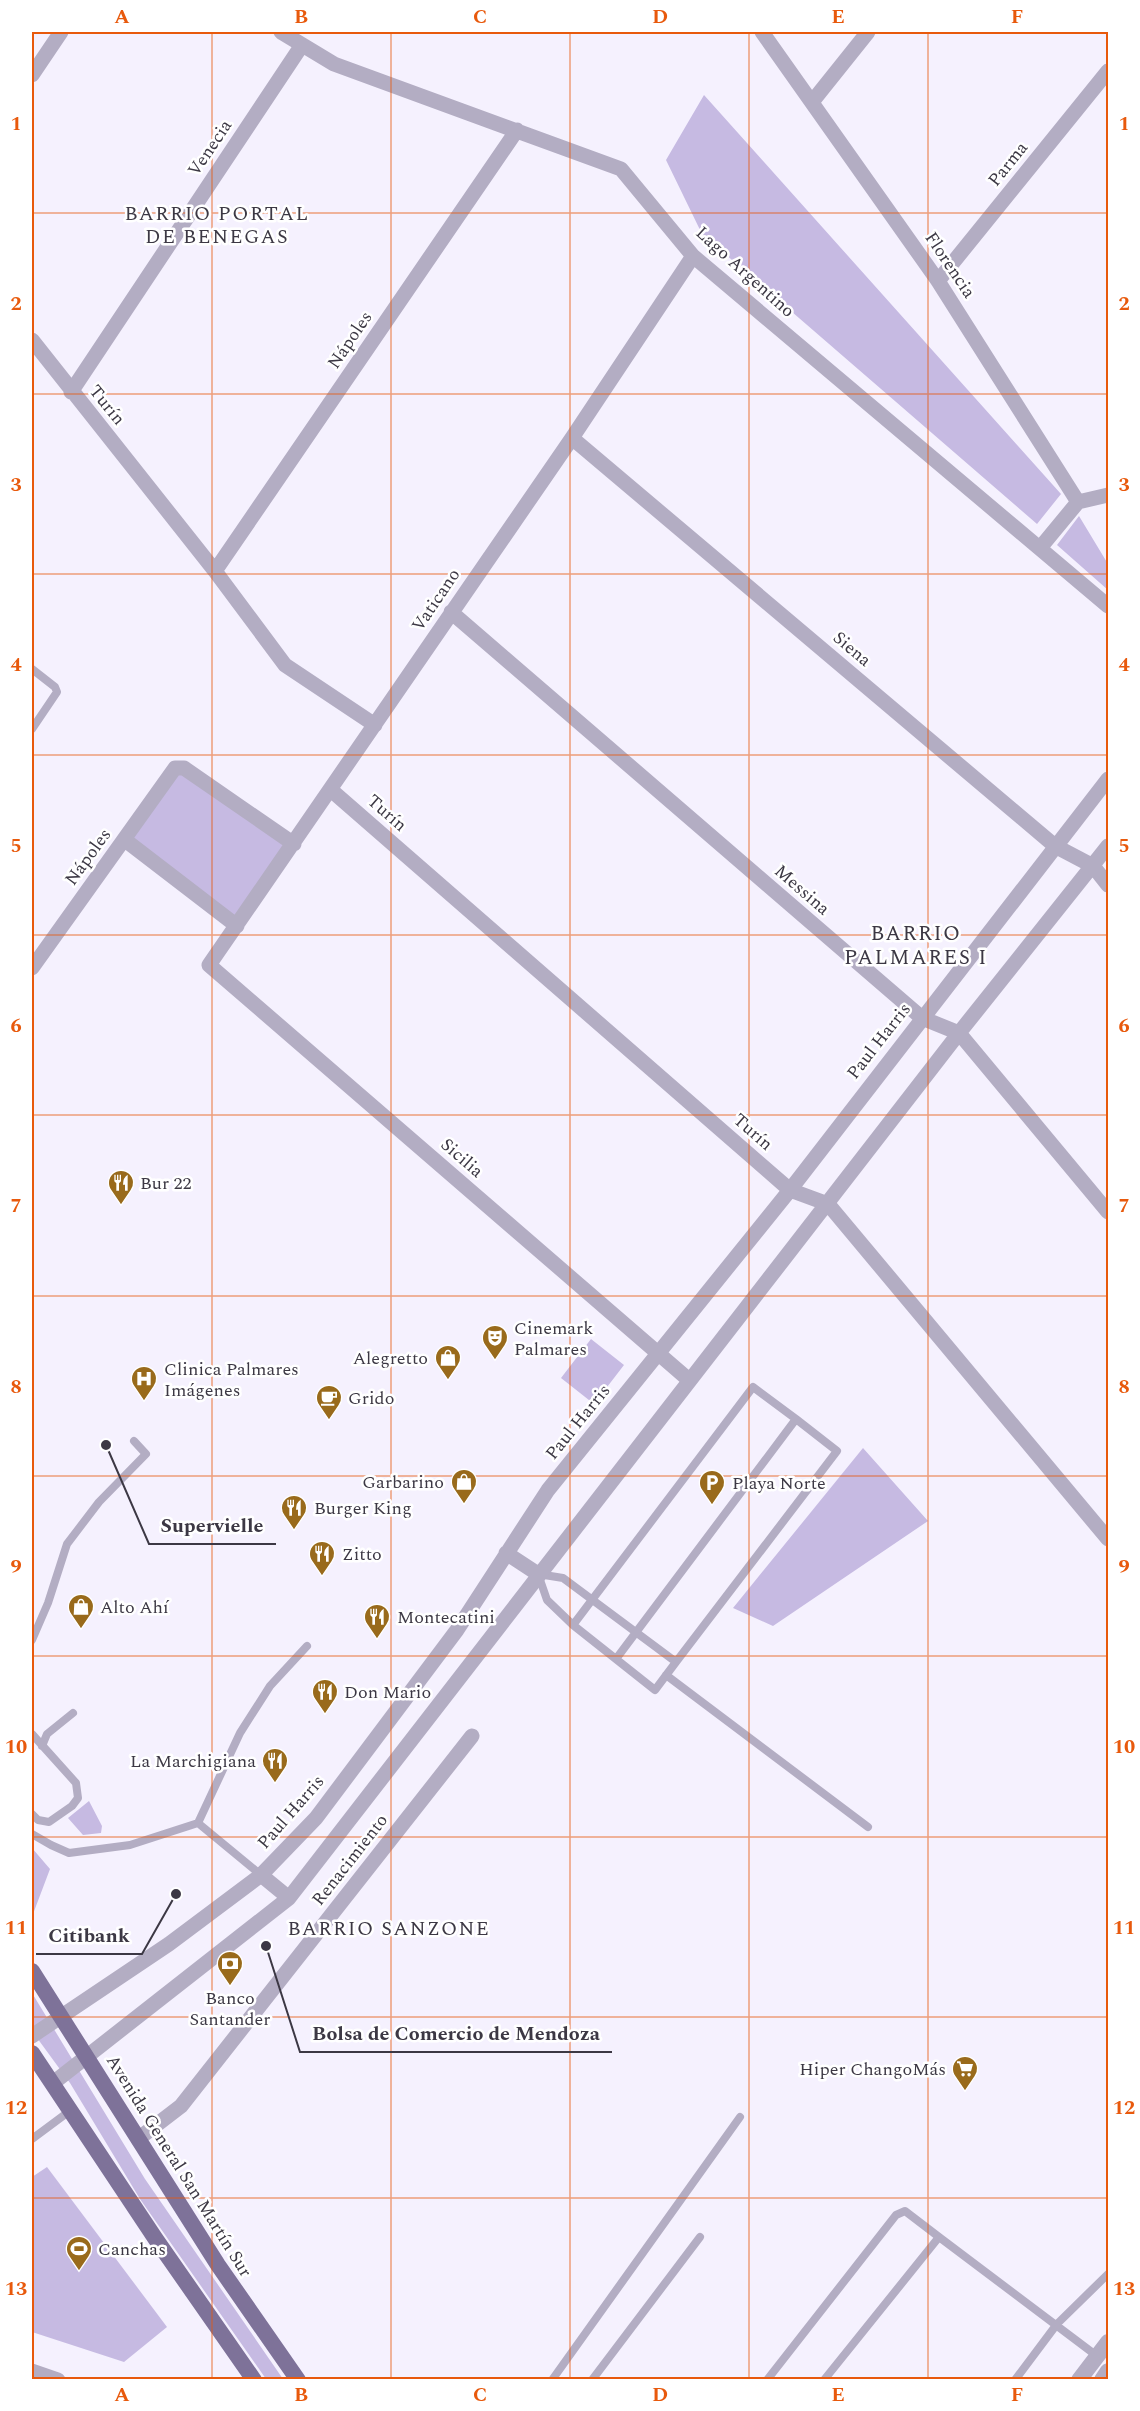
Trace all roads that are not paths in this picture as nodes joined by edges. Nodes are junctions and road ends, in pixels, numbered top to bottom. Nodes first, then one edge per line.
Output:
1 (61, 32) edge
2 (281, 32) edge
3 (762, 32) edge
4 (868, 32) edge
5 (302, 45) junction
6 (1108, 71) edge
7 (32, 75) edge
8 (812, 102) junction
9 (516, 130) junction
10 (693, 256) junction
11 (939, 281) junction
12 (32, 340) edge
13 (71, 392) junction
14 (572, 438) junction
15 (1108, 495) edge
16 (1078, 502) junction
17 (1040, 548) junction
18 (215, 571) junction
19 (1108, 606) edge
20 (451, 612) junction
21 (32, 669) edge
22 (375, 725) junction
23 (32, 729) edge
24 (1108, 779) edge
25 (331, 790) junction
26 (124, 840) junction
27 (294, 844) junction
28 (1055, 846) junction
29 (1108, 846) edge
30 (1093, 866) junction
31 (1108, 885) edge
32 (237, 926) junction
33 (209, 965) joint
34 (32, 968) edge
35 (922, 1018) junction
36 (959, 1033) junction
37 (790, 1190) junction
38 (828, 1204) junction
39 (1108, 1212) edge
40 (658, 1354) junction
41 (689, 1380) junction
42 (796, 1419) junction
43 (134, 1442) dead end
44 (1108, 1539) edge
45 (506, 1553) junction
46 (538, 1574) junction
47 (591, 1600) junction
48 (573, 1625) junction
49 (634, 1632) junction
50 (32, 1640) edge
51 (307, 1646) dead end
52 (616, 1659) junction
53 (676, 1662) junction
54 (666, 1675) junction
55 (73, 1713) dead end
56 (32, 1734) edge
57 (472, 1736) dead end
58 (42, 1746) junction
59 (32, 1814) edge
60 (198, 1823) junction
61 (868, 1827) dead end
62 (32, 1834) edge
63 (261, 1875) junction
64 (289, 1898) junction
65 (32, 1971) edge
66 (60, 2016) junction
67 (32, 2036) edge
68 (32, 2053) edge
69 (87, 2057) junction
70 (53, 2083) junction
71 (71, 2110) junction
72 (740, 2117) dead end
73 (32, 2139) edge
74 (138, 2139) junction
75 (939, 2236) junction
76 (700, 2237) dead end
77 (1108, 2274) edge
78 (1057, 2324) junction
79 (1108, 2342) edge
80 (1097, 2356) junction
81 (32, 2371) edge
82 (1108, 2371) edge
83 (58, 2379) edge
84 (254, 2379) edge
85 (298, 2379) edge
86 (552, 2379) edge
87 (592, 2379) edge
88 (767, 2379) edge
89 (824, 2379) edge
90 (1015, 2379) edge
91 (1079, 2379) edge
92 (1102, 2379) edge

1 - 7 street
2 - 5 street, Lago Argentino
3 - 8 street, Florencia
4 - 8 street
5 - 9 street, Lago Argentino
5 - 13 street, Venecia
6 - 11 street, Parma
8 - 11 street, Florencia
9 - 10 street, Lago Argentino
9 - 18 street, Nápoles
10 - 14 street, Vaticano
10 - 17 street, Lago Argentino
11 - 16 street, Florencia
12 - 13 street, Turín
13 - 18 street, Turín
14 - 20 street, Vaticano
14 - 28 street, Siena
15 - 16 street
16 - 17 street
17 - 19 street, Lago Argentino
18 - 22 street, Turín
20 - 22 street, Vaticano
20 - 35 street, Messina
21 - 23 lane
22 - 25 street, Vaticano
24 - 28 street, Paul Harris
25 - 27 street, Vaticano
25 - 37 street, Turín
26 - 27 street, Nápoles
26 - 32 street
26 - 34 street, Nápoles
27 - 32 street, Vaticano
28 - 30 street, Siena
28 - 35 street, Paul Harris
29 - 30 street
30 - 31 street, Siena
30 - 36 street
32 - 33 street, Vaticano
33 - 40 street, Sicilia
35 - 36 street, Messina
35 - 37 street, Paul Harris
36 - 38 street
36 - 39 street, Messina
37 - 38 street, Turín
37 - 40 street, Paul Harris
38 - 41 street
38 - 44 street, Turín
40 - 41 street, Sicilia
40 - 45 street, Paul Harris
41 - 46 street
42 - 47 lane
42 - 49 lane
42 - 53 lane
43 - 50 lane
45 - 46 street
45 - 63 street, Paul Harris
46 - 47 lane
46 - 48 lane
46 - 64 street
47 - 48 lane
47 - 49 lane
48 - 52 lane
49 - 52 lane
49 - 53 lane
51 - 60 lane
52 - 54 lane
53 - 54 lane
54 - 61 lane
55 - 58 lane
56 - 58 lane
57 - 74 street, Renacimiento
58 - 59 lane
60 - 62 lane
60 - 63 lane
63 - 64 street
63 - 66 street, Paul Harris
64 - 69 street
65 - 66 main road, Avenida General San Martín Sur
66 - 67 street, Paul Harris
66 - 69 main road, Avenida General San Martín Sur
68 - 70 main road
69 - 70 street
69 - 74 main road, Avenida General San Martín Sur
70 - 71 main road
71 - 73 lane
71 - 84 main road
72 - 86 lane
74 - 85 main road, Avenida General San Martín Sur
75 - 78 lane
75 - 88 lane
75 - 89 lane
76 - 87 lane
77 - 78 lane
78 - 80 lane
78 - 90 lane
79 - 80 street
80 - 91 street
81 - 83 street
82 - 92 street

